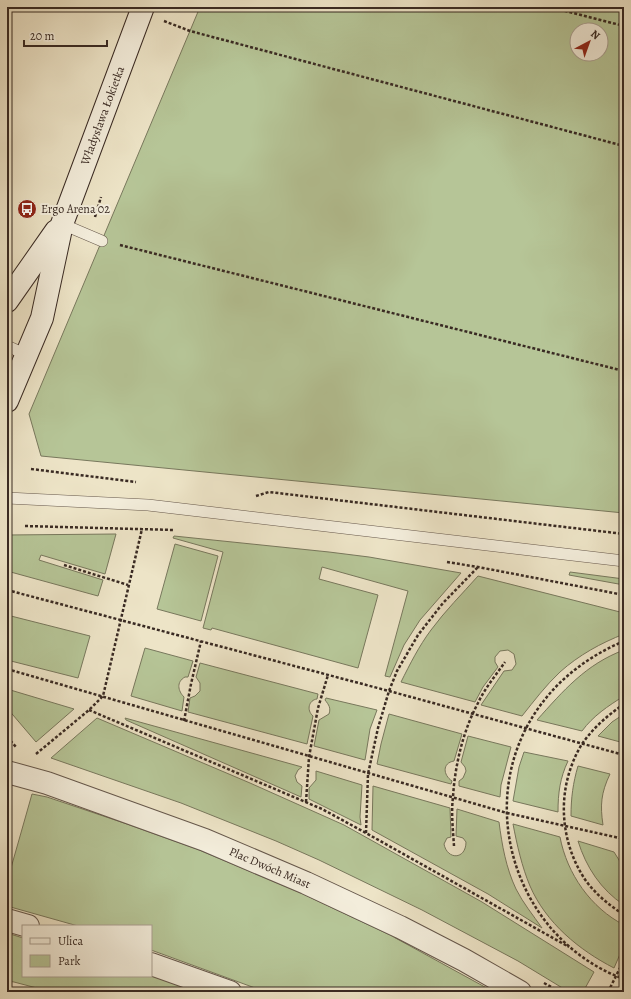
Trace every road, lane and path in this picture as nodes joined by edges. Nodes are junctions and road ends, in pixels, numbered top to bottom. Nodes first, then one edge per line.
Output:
1 (143, 7) edge
2 (550, 7) edge
3 (624, 26) edge
4 (190, 31) dead end
5 (624, 146) edge
6 (62, 224) junction
7 (102, 241) joint
8 (7, 301) edge
9 (7, 346) edge
10 (27, 355) junction
11 (624, 370) edge
12 (7, 402) edge
13 (31, 469) dead end
14 (142, 483) dead end
15 (249, 496) dead end
16 (7, 498) edge
17 (25, 526) dead end
18 (142, 529) junction
19 (179, 530) dead end
20 (624, 534) edge
21 (624, 561) edge
22 (446, 562) dead end
23 (64, 565) dead end
24 (478, 567) junction
25 (128, 585) junction
26 (7, 590) edge
27 (624, 595) edge
28 (121, 619) junction
29 (201, 641) junction
30 (624, 641) edge
31 (505, 662) dead end
32 (7, 670) edge
33 (328, 675) junction
34 (389, 691) junction
35 (103, 696) junction
36 (624, 704) edge
37 (89, 710) junction
38 (473, 714) junction
39 (184, 721) junction
40 (526, 729) junction
41 (582, 744) junction
42 (41, 750) dead end
43 (624, 755) edge
44 (309, 757) junction
45 (7, 772) edge
46 (368, 774) junction
47 (452, 798) junction
48 (306, 802) junction
49 (507, 814) junction
50 (564, 826) junction
51 (366, 833) junction
52 (624, 839) edge
53 (454, 846) dead end
54 (624, 915) edge
55 (7, 920) edge
56 (24, 925) edge
57 (569, 947) junction
58 (624, 960) edge
59 (152, 964) edge
60 (616, 976) junction
61 (624, 979) edge
62 (230, 992) edge
63 (520, 992) edge
64 (608, 992) edge

1 - 6 street, Władysława Łokietka
2 - 3 path
4 - 5 path
6 - 7 lane
6 - 8 street, Władysława Łokietka
6 - 10 street, Władysława Łokietka
7 - 11 path
9 - 10 lane
10 - 12 street, Władysława Łokietka
13 - 14 path
15 - 20 path
16 - 21 lane
17 - 18 path
18 - 19 path
18 - 25 path
22 - 24 path
23 - 25 path
24 - 27 path
24 - 34 path
25 - 28 path
26 - 28 path
28 - 29 path
28 - 35 path
29 - 33 path
29 - 39 path
30 - 40 path
31 - 38 path
32 - 35 path
33 - 34 path
33 - 44 path
34 - 38 path
34 - 46 path
35 - 37 path
35 - 39 path
36 - 41 path
37 - 42 path
37 - 48 path
38 - 40 path
38 - 47 path
39 - 44 path
40 - 41 path
40 - 49 path
41 - 43 path
41 - 50 path
44 - 46 path
44 - 48 path
45 - 63 street, Plac Dwóch Miast
46 - 47 path
46 - 51 path
47 - 49 path
47 - 53 path
48 - 51 path
49 - 50 path
49 - 57 path
50 - 52 path
50 - 54 path
51 - 57 path
55 - 56 street
57 - 60 path
58 - 60 path
59 - 62 street
60 - 61 path
60 - 64 path

